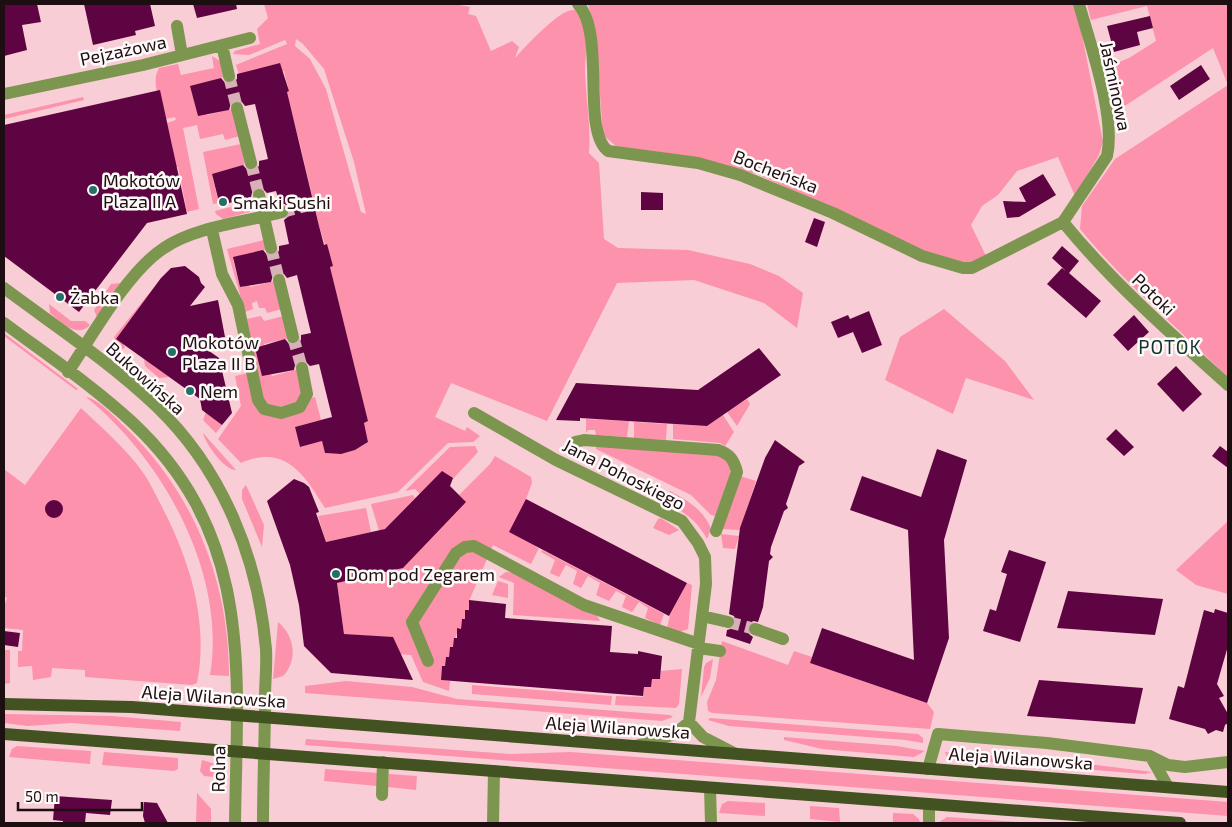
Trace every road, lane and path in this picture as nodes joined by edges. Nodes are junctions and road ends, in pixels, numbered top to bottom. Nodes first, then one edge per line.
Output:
1 (578, 4) edge
2 (1079, 4) edge
3 (177, 26) dead end
4 (250, 38) dead end
5 (222, 45) junction
6 (182, 55) junction
7 (229, 76) tunnel mouth
8 (4, 94) edge
9 (237, 108) tunnel mouth
10 (251, 163) tunnel mouth
11 (259, 195) tunnel mouth
12 (282, 212) tunnel mouth
13 (264, 217) junction
14 (1063, 222) junction
15 (208, 231) junction
16 (272, 248) tunnel mouth
17 (279, 280) tunnel mouth
18 (4, 288) edge
19 (4, 323) edge
20 (293, 337) tunnel mouth
21 (84, 348) junction
22 (302, 368) tunnel mouth
23 (68, 372) junction
24 (1228, 385) edge
25 (474, 413) dead end
26 (575, 442) dead end
27 (716, 531) dead end
28 (702, 616) junction
29 (728, 622) tunnel mouth
30 (755, 629) tunnel mouth
31 (783, 639) dead end
32 (699, 646) junction
33 (720, 651) dead end
34 (428, 661) dead end
35 (4, 704) edge
36 (237, 716) junction
37 (265, 718) junction
38 (689, 722) junction
39 (4, 734) edge
40 (636, 746) junction
41 (236, 752) junction
42 (734, 753) junction
43 (264, 754) junction
44 (1150, 756) junction
45 (383, 762) junction
46 (1228, 762) edge
47 (928, 768) junction
48 (494, 771) junction
49 (1168, 787) junction
50 (710, 788) junction
51 (1228, 792) edge
52 (382, 795) dead end
53 (929, 804) junction
54 (1158, 822) edge
55 (235, 823) edge
56 (263, 823) edge
57 (493, 823) edge
58 (711, 823) edge
59 (929, 823) edge
60 (1180, 823) edge

1 - 14 street, Bocheńska
2 - 14 street, Jaśminowa
3 - 6 street
4 - 5 street, Pejzażowa
5 - 6 street, Pejzażowa
5 - 7 street
6 - 8 street, Pejzażowa
9 - 10 street
11 - 13 street
12 - 13 street
13 - 15 street
13 - 16 street
14 - 24 street, Potoki
15 - 21 street
15 - 22 street
17 - 20 street
18 - 21 street, Bukowińska
19 - 23 street
21 - 23 street, Bukowińska
21 - 37 street, Bukowińska
23 - 36 street
25 - 28 street, Jana Pohoskiego
26 - 27 street
28 - 29 street
28 - 32 street, Jana Pohoskiego
30 - 31 street
32 - 33 street
32 - 34 street
32 - 38 street, Jana Pohoskiego
35 - 36 main road, Aleja Wilanowska
36 - 37 main road, Aleja Wilanowska
36 - 41 street, Rolna
37 - 40 main road, Aleja Wilanowska
37 - 43 street
38 - 40 street
38 - 42 street
39 - 41 main road
40 - 42 main road, Aleja Wilanowska
41 - 43 main road
41 - 55 street, Rolna
42 - 47 main road, Aleja Wilanowska
43 - 45 main road
43 - 56 street
44 - 46 street
44 - 47 street
44 - 49 street
45 - 48 main road
45 - 52 street
47 - 49 main road, Aleja Wilanowska
48 - 50 main road
48 - 57 street
49 - 51 main road, Aleja Wilanowska
50 - 53 main road
50 - 58 street
53 - 54 main road
53 - 59 street
54 - 60 main road

